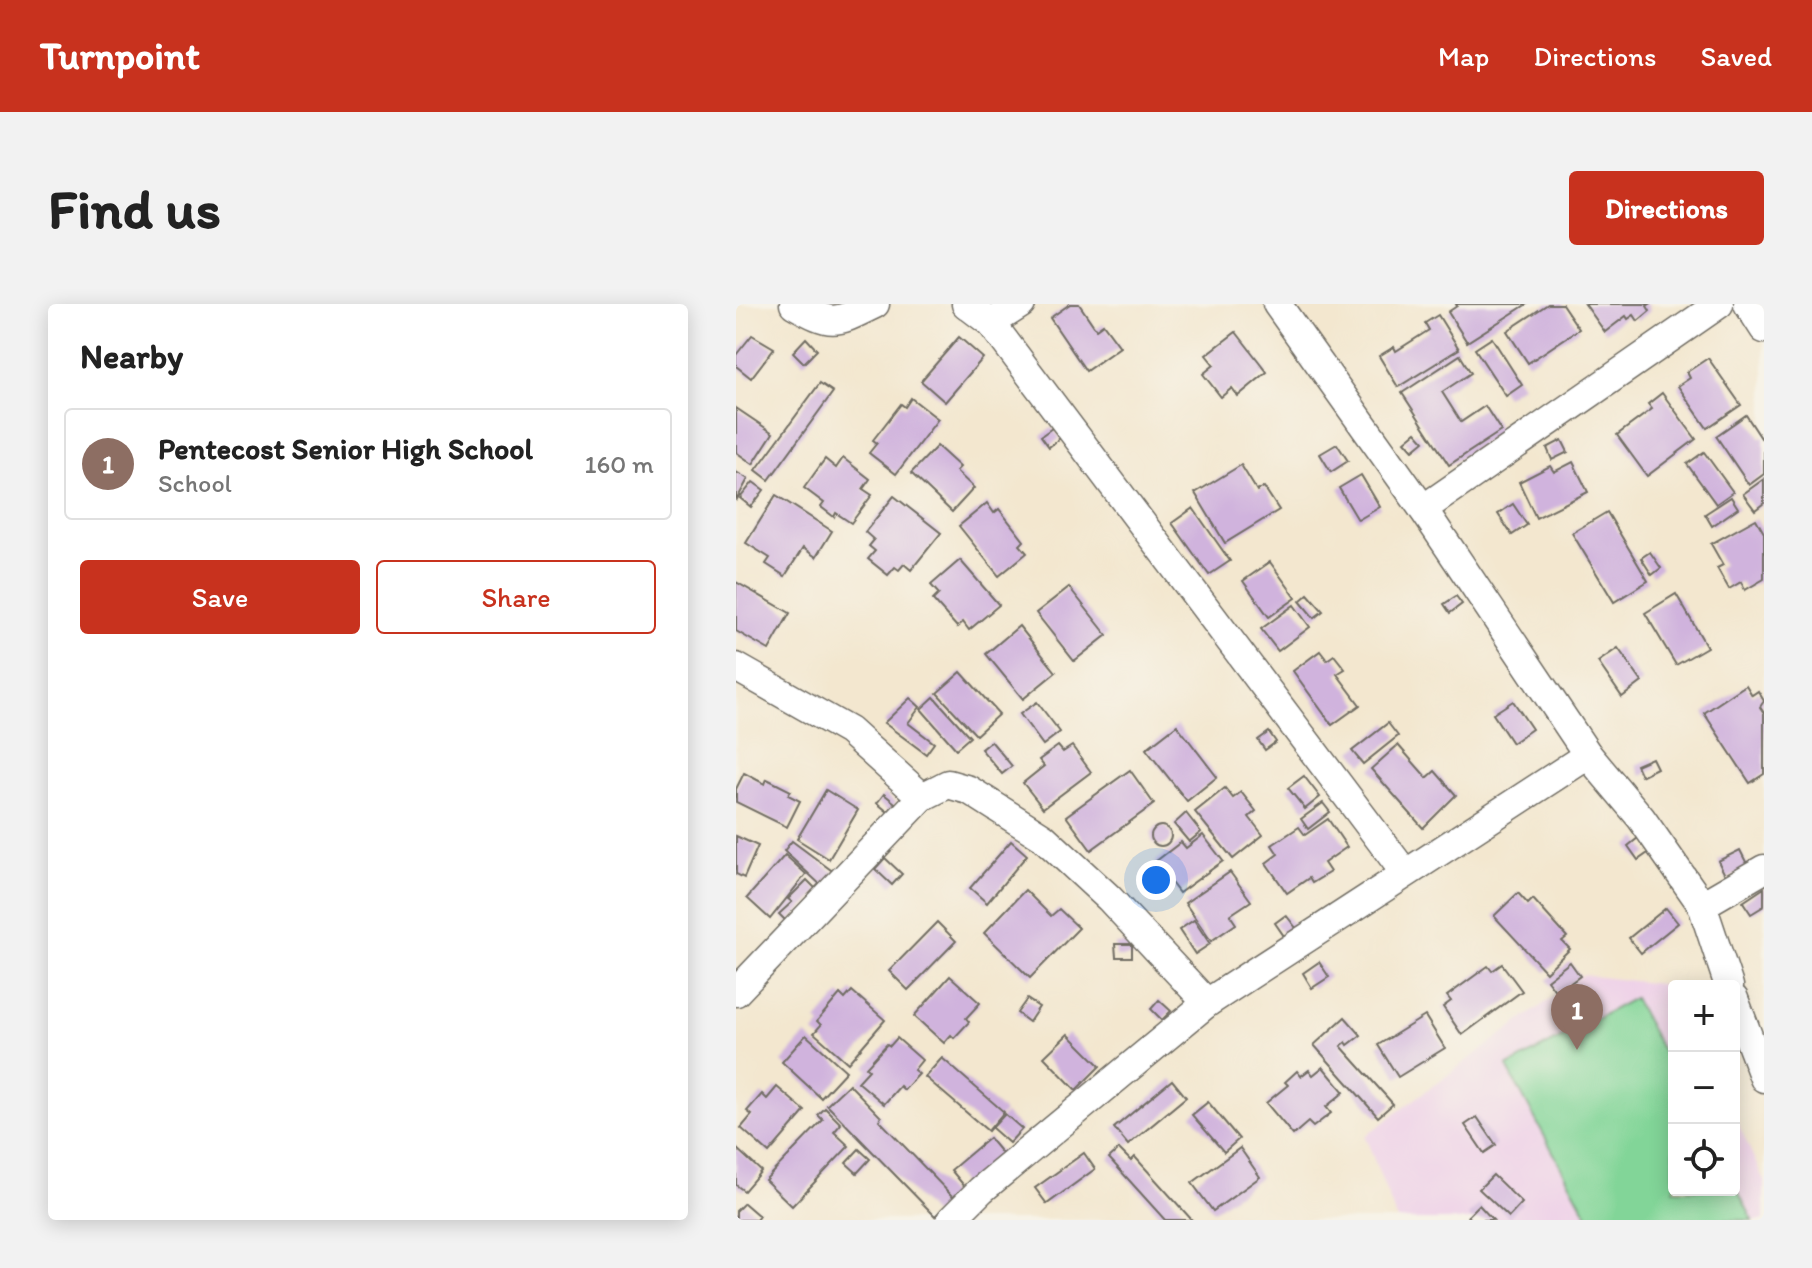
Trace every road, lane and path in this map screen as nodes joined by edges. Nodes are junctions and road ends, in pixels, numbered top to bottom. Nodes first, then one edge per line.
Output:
1 (794, 304) edge
2 (875, 304) edge
3 (966, 304) edge
4 (1021, 304) edge
5 (1719, 304) edge
6 (1748, 304) edge
7 (1287, 308) edge
8 (991, 323) junction
9 (1764, 329) edge
10 (1423, 509) junction
11 (736, 667) edge
12 (1588, 755) junction
13 (922, 797) junction
14 (1764, 869) edge
15 (1405, 873) junction
16 (1702, 905) junction
17 (1727, 980) edge
18 (736, 992) edge
19 (1207, 1003) junction
20 (1740, 1015) edge
21 (1764, 1078) edge
22 (951, 1220) edge

1 - 2 street
3 - 8 street
4 - 8 street
5 - 10 street
6 - 9 street
7 - 10 street
8 - 15 street
10 - 12 street
11 - 13 street
12 - 15 street
12 - 16 street
13 - 18 street
13 - 19 street
14 - 16 street
15 - 19 street
16 - 17 street
19 - 22 street
20 - 21 street

